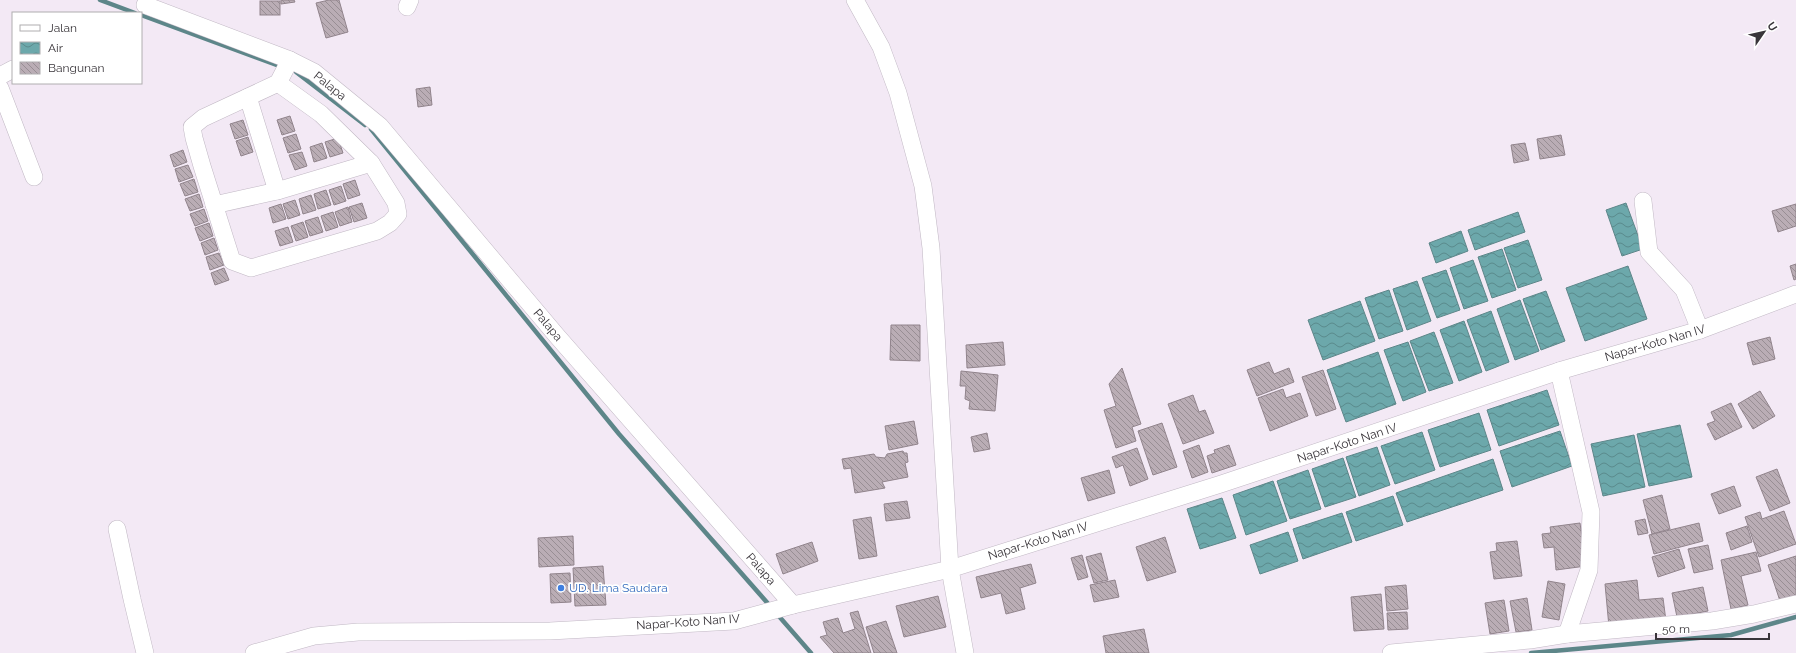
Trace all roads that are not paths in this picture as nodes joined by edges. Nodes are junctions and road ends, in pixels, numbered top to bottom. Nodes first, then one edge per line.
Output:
1 (855, 0) edge
2 (144, 6) edge
3 (12, 70) edge
4 (285, 71) junction
5 (0, 76) edge
6 (0, 88) edge
7 (248, 97) junction
8 (371, 163) junction
9 (34, 177) dead end
10 (277, 191) junction
11 (1643, 201) dead end
12 (214, 206) junction
13 (1796, 294) edge
14 (1700, 330) junction
15 (1559, 371) junction
16 (117, 529) dead end
17 (950, 569) junction
18 (1796, 604) edge
19 (790, 606) junction
20 (1567, 634) junction
21 (145, 653) edge
22 (254, 653) edge
23 (965, 653) edge
24 (1391, 653) edge

1 - 17 street
2 - 4 street, Palapa
3 - 5 street
4 - 7 street
4 - 8 street
4 - 19 street, Palapa
6 - 9 street
7 - 10 street
7 - 12 street
8 - 10 street
8 - 12 street
10 - 12 street
11 - 14 street
13 - 14 street, Napar-Koto Nan IV
14 - 15 street, Napar-Koto Nan IV
15 - 17 street, Napar-Koto Nan IV
15 - 20 street
16 - 21 street
17 - 19 street, Napar-Koto Nan IV
17 - 23 street
18 - 20 street
19 - 22 street, Napar-Koto Nan IV
20 - 24 street

